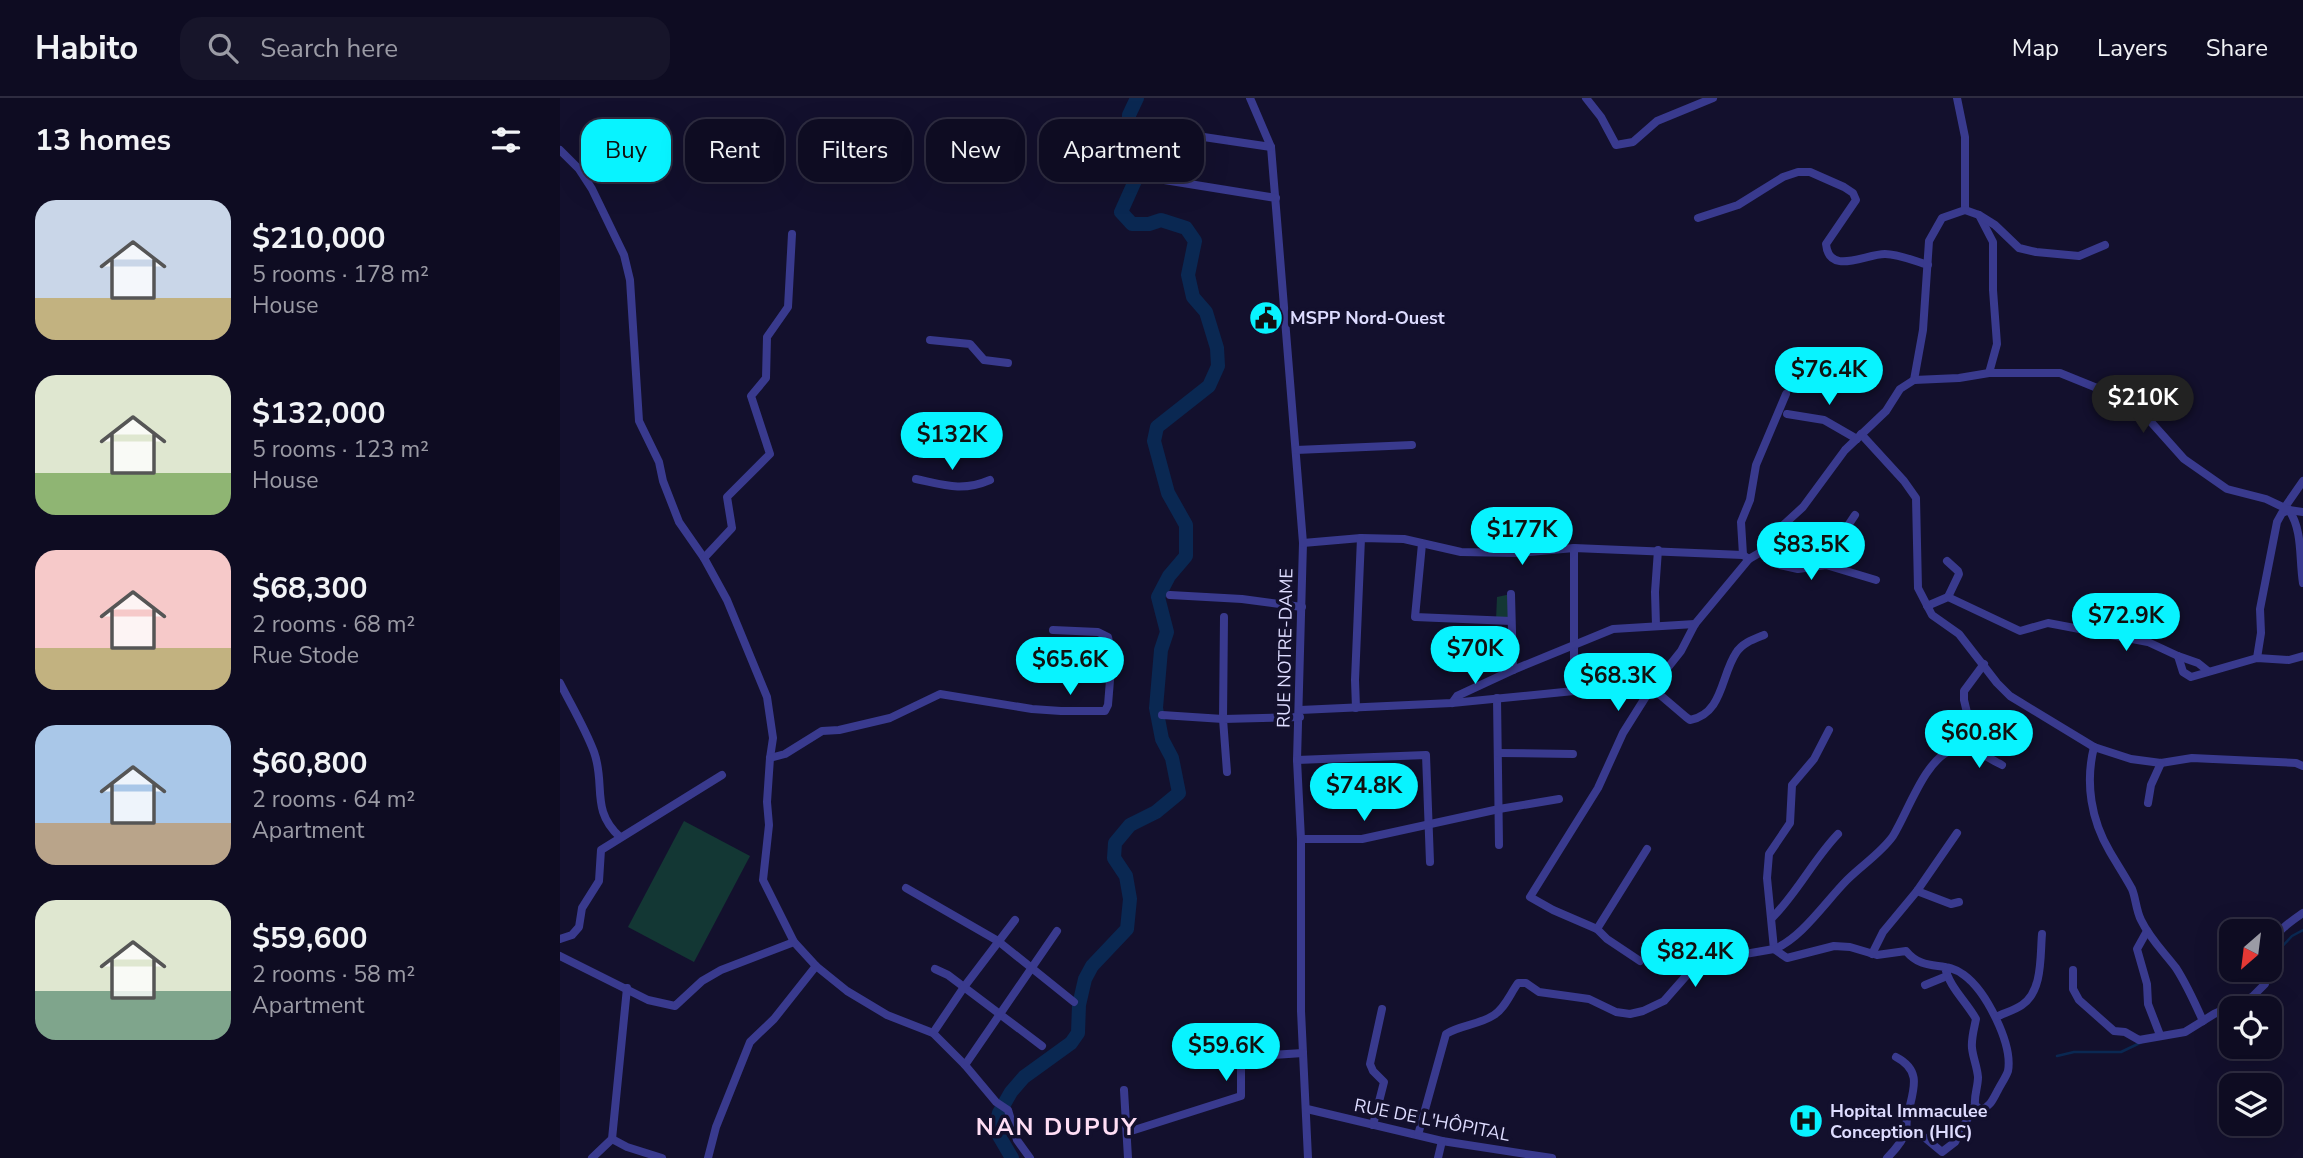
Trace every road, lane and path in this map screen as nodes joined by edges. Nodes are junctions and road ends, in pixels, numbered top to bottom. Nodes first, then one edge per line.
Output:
1 (1250, 98) edge
2 (1586, 98) edge
3 (1713, 98) edge
4 (1956, 98) edge
5 (1204, 136) edge
6 (1270, 144) junction
7 (560, 150) edge
8 (1177, 182) edge
9 (1276, 198) junction
10 (1965, 210) junction
11 (1979, 215) junction
12 (1698, 218) dead end
13 (792, 234) dead end
14 (2105, 245) dead end
15 (1928, 264) junction
16 (930, 340) dead end
17 (1008, 363) dead end
18 (1989, 373) junction
19 (1914, 380) junction
20 (1786, 394) dead end
21 (1787, 414) dead end
22 (1859, 436) junction
23 (1412, 445) dead end
24 (1296, 450) junction
25 (916, 479) dead end
26 (990, 480) dead end
27 (2303, 481) edge
28 (2287, 509) junction
29 (2303, 512) edge
30 (1855, 515) dead end
31 (1361, 538) junction
32 (1303, 543) junction
33 (1422, 544) junction
34 (1574, 548) junction
35 (1658, 550) junction
36 (1761, 552) junction
37 (1746, 557) junction
38 (704, 558) junction
39 (1947, 561) dead end
40 (1826, 565) junction
41 (1876, 580) dead end
42 (2303, 583) edge
43 (1170, 594) dead end
44 (1511, 594) dead end
45 (1948, 597) junction
46 (1927, 606) junction
47 (1301, 607) junction
48 (1224, 617) dead end
49 (1511, 621) junction
50 (1695, 624) junction
51 (1656, 626) junction
52 (1053, 630) dead end
53 (1764, 635) dead end
54 (1574, 645) junction
55 (2178, 656) junction
56 (2303, 656) edge
57 (2257, 658) junction
58 (1984, 664) junction
59 (1513, 670) junction
60 (2208, 671) junction
61 (560, 683) edge
62 (1651, 689) junction
63 (1574, 691) junction
64 (1497, 698) junction
65 (1452, 703) junction
66 (1356, 708) junction
67 (1300, 713) junction
68 (1162, 715) dead end
69 (1223, 719) junction
70 (1829, 730) dead end
71 (2094, 747) junction
72 (1969, 749) junction
73 (1498, 753) junction
74 (1573, 754) dead end
75 (770, 758) junction
76 (1297, 761) junction
77 (2161, 763) junction
78 (2002, 765) dead end
79 (2303, 766) edge
80 (1227, 772) dead end
81 (722, 775) dead end
82 (1559, 799) dead end
83 (2148, 803) dead end
84 (1499, 809) junction
85 (1429, 824) junction
86 (1957, 832) dead end
87 (1838, 834) dead end
88 (620, 837) junction
89 (1301, 839) junction
90 (1499, 845) dead end
91 (1647, 849) dead end
92 (1430, 862) dead end
93 (906, 888) dead end
94 (1917, 891) junction
95 (1959, 902) dead end
96 (2303, 913) edge
97 (1772, 918) junction
98 (1015, 920) dead end
99 (1597, 929) junction
100 (2282, 930) edge
101 (1057, 931) dead end
102 (2147, 931) junction
103 (2042, 934) dead end
104 (560, 939) edge
105 (998, 941) junction
106 (794, 942) junction
107 (1774, 949) junction
108 (1871, 954) junction
109 (560, 956) edge
110 (1640, 961) dead end
111 (816, 966) junction
112 (1033, 968) junction
113 (935, 969) dead end
114 (2073, 970) dead end
115 (1946, 971) junction
116 (2265, 982) edge
117 (1925, 985) dead end
118 (964, 987) junction
119 (627, 988) junction
120 (1074, 1002) dead end
121 (1382, 1010) dead end
122 (1000, 1014) junction
123 (1996, 1017) junction
124 (2203, 1021) junction
125 (933, 1033) junction
126 (2160, 1035) junction
127 (1042, 1046) dead end
128 (1303, 1052) junction
129 (1896, 1057) dead end
130 (965, 1065) junction
131 (1124, 1090) dead end
132 (1975, 1105) junction
133 (1307, 1109) junction
134 (1374, 1125) junction
135 (1906, 1130) junction
136 (1128, 1132) junction
137 (1418, 1135) junction
138 (612, 1139) junction
139 (1442, 1141) junction
140 (640, 1155) edge
141 (1940, 1155) edge
142 (592, 1158) edge
143 (662, 1158) edge
144 (708, 1158) edge
145 (1030, 1158) edge
146 (1128, 1158) edge
147 (1308, 1158) edge
148 (1438, 1158) edge
149 (1552, 1158) edge
150 (1887, 1158) edge

1 - 6 street, RUE NOTRE-DAME
2 - 3 street
4 - 10 street
5 - 6 street
6 - 9 street, RUE NOTRE-DAME
7 - 38 street
8 - 9 street
9 - 24 street, RUE NOTRE-DAME
10 - 11 street
10 - 15 street
11 - 14 street
11 - 18 street
12 - 15 street
13 - 38 street
15 - 19 street
16 - 17 street
18 - 19 street
18 - 28 street
19 - 22 street
20 - 37 street
21 - 22 street
22 - 36 street
22 - 46 street
23 - 24 street
24 - 32 street, RUE NOTRE-DAME
25 - 26 street
27 - 28 street
28 - 29 street
28 - 42 street
28 - 57 street
30 - 40 street
31 - 32 street
31 - 33 street
31 - 66 street
32 - 47 street, RUE NOTRE-DAME
33 - 34 street
33 - 49 street
34 - 35 street
34 - 54 street
35 - 37 street
35 - 51 street
36 - 37 street
36 - 40 street
37 - 50 street
38 - 75 street
39 - 45 street
40 - 41 street
43 - 47 street
44 - 49 street
45 - 46 street
45 - 55 street
46 - 58 street
47 - 67 street, RUE NOTRE-DAME
48 - 69 street
49 - 59 street
50 - 51 street
50 - 62 street
51 - 54 street
52 - 75 street
53 - 62 street
54 - 59 street
54 - 63 street
55 - 60 street
55 - 60 street
56 - 57 street
57 - 60 street
58 - 71 street
58 - 72 street
59 - 65 street
61 - 88 street
62 - 63 street
62 - 99 street
63 - 64 street
64 - 65 street
64 - 73 street
65 - 66 street
66 - 67 street
67 - 69 street
67 - 76 street, RUE NOTRE-DAME
68 - 69 street
69 - 80 street
70 - 97 street
71 - 77 street
71 - 102 street
72 - 78 street
72 - 107 street
73 - 74 street
73 - 84 street
75 - 106 street
76 - 85 street
76 - 89 street, RUE NOTRE-DAME
77 - 79 street
77 - 83 street
81 - 88 street
82 - 84 street
84 - 85 street
84 - 90 street
85 - 89 street
85 - 92 street
86 - 94 street
87 - 97 street
88 - 104 street
89 - 128 street, RUE NOTRE-DAME
91 - 99 street
93 - 105 street
94 - 95 street
94 - 108 street
96 - 100 street
97 - 107 street
98 - 105 street
99 - 110 street
101 - 112 street
102 - 124 street
102 - 126 street
103 - 123 street
105 - 112 street
105 - 118 street
106 - 111 street
106 - 119 street
107 - 108 street
107 - 137 street
108 - 115 street
109 - 119 street
111 - 125 street
111 - 144 street
112 - 120 street
112 - 122 street
113 - 118 street
114 - 126 street
115 - 117 street
115 - 123 street
115 - 132 street
116 - 124 street
118 - 122 street
118 - 125 street
119 - 138 street
121 - 134 street
122 - 127 street
122 - 130 street
123 - 132 street
124 - 126 street
125 - 130 street
128 - 133 street, RUE NOTRE-DAME
128 - 136 street
129 - 135 street
130 - 145 street
131 - 136 street
132 - 141 street
133 - 134 street, RUE DE L'HÔPITAL
133 - 147 street, RUE NOTRE-DAME
134 - 137 street, RUE DE L'HÔPITAL
135 - 141 street
135 - 150 street
136 - 146 street
137 - 139 street, RUE DE L'HÔPITAL
138 - 140 street
138 - 142 street
139 - 148 street
139 - 149 street, RUE DE L'HÔPITAL
140 - 143 street

